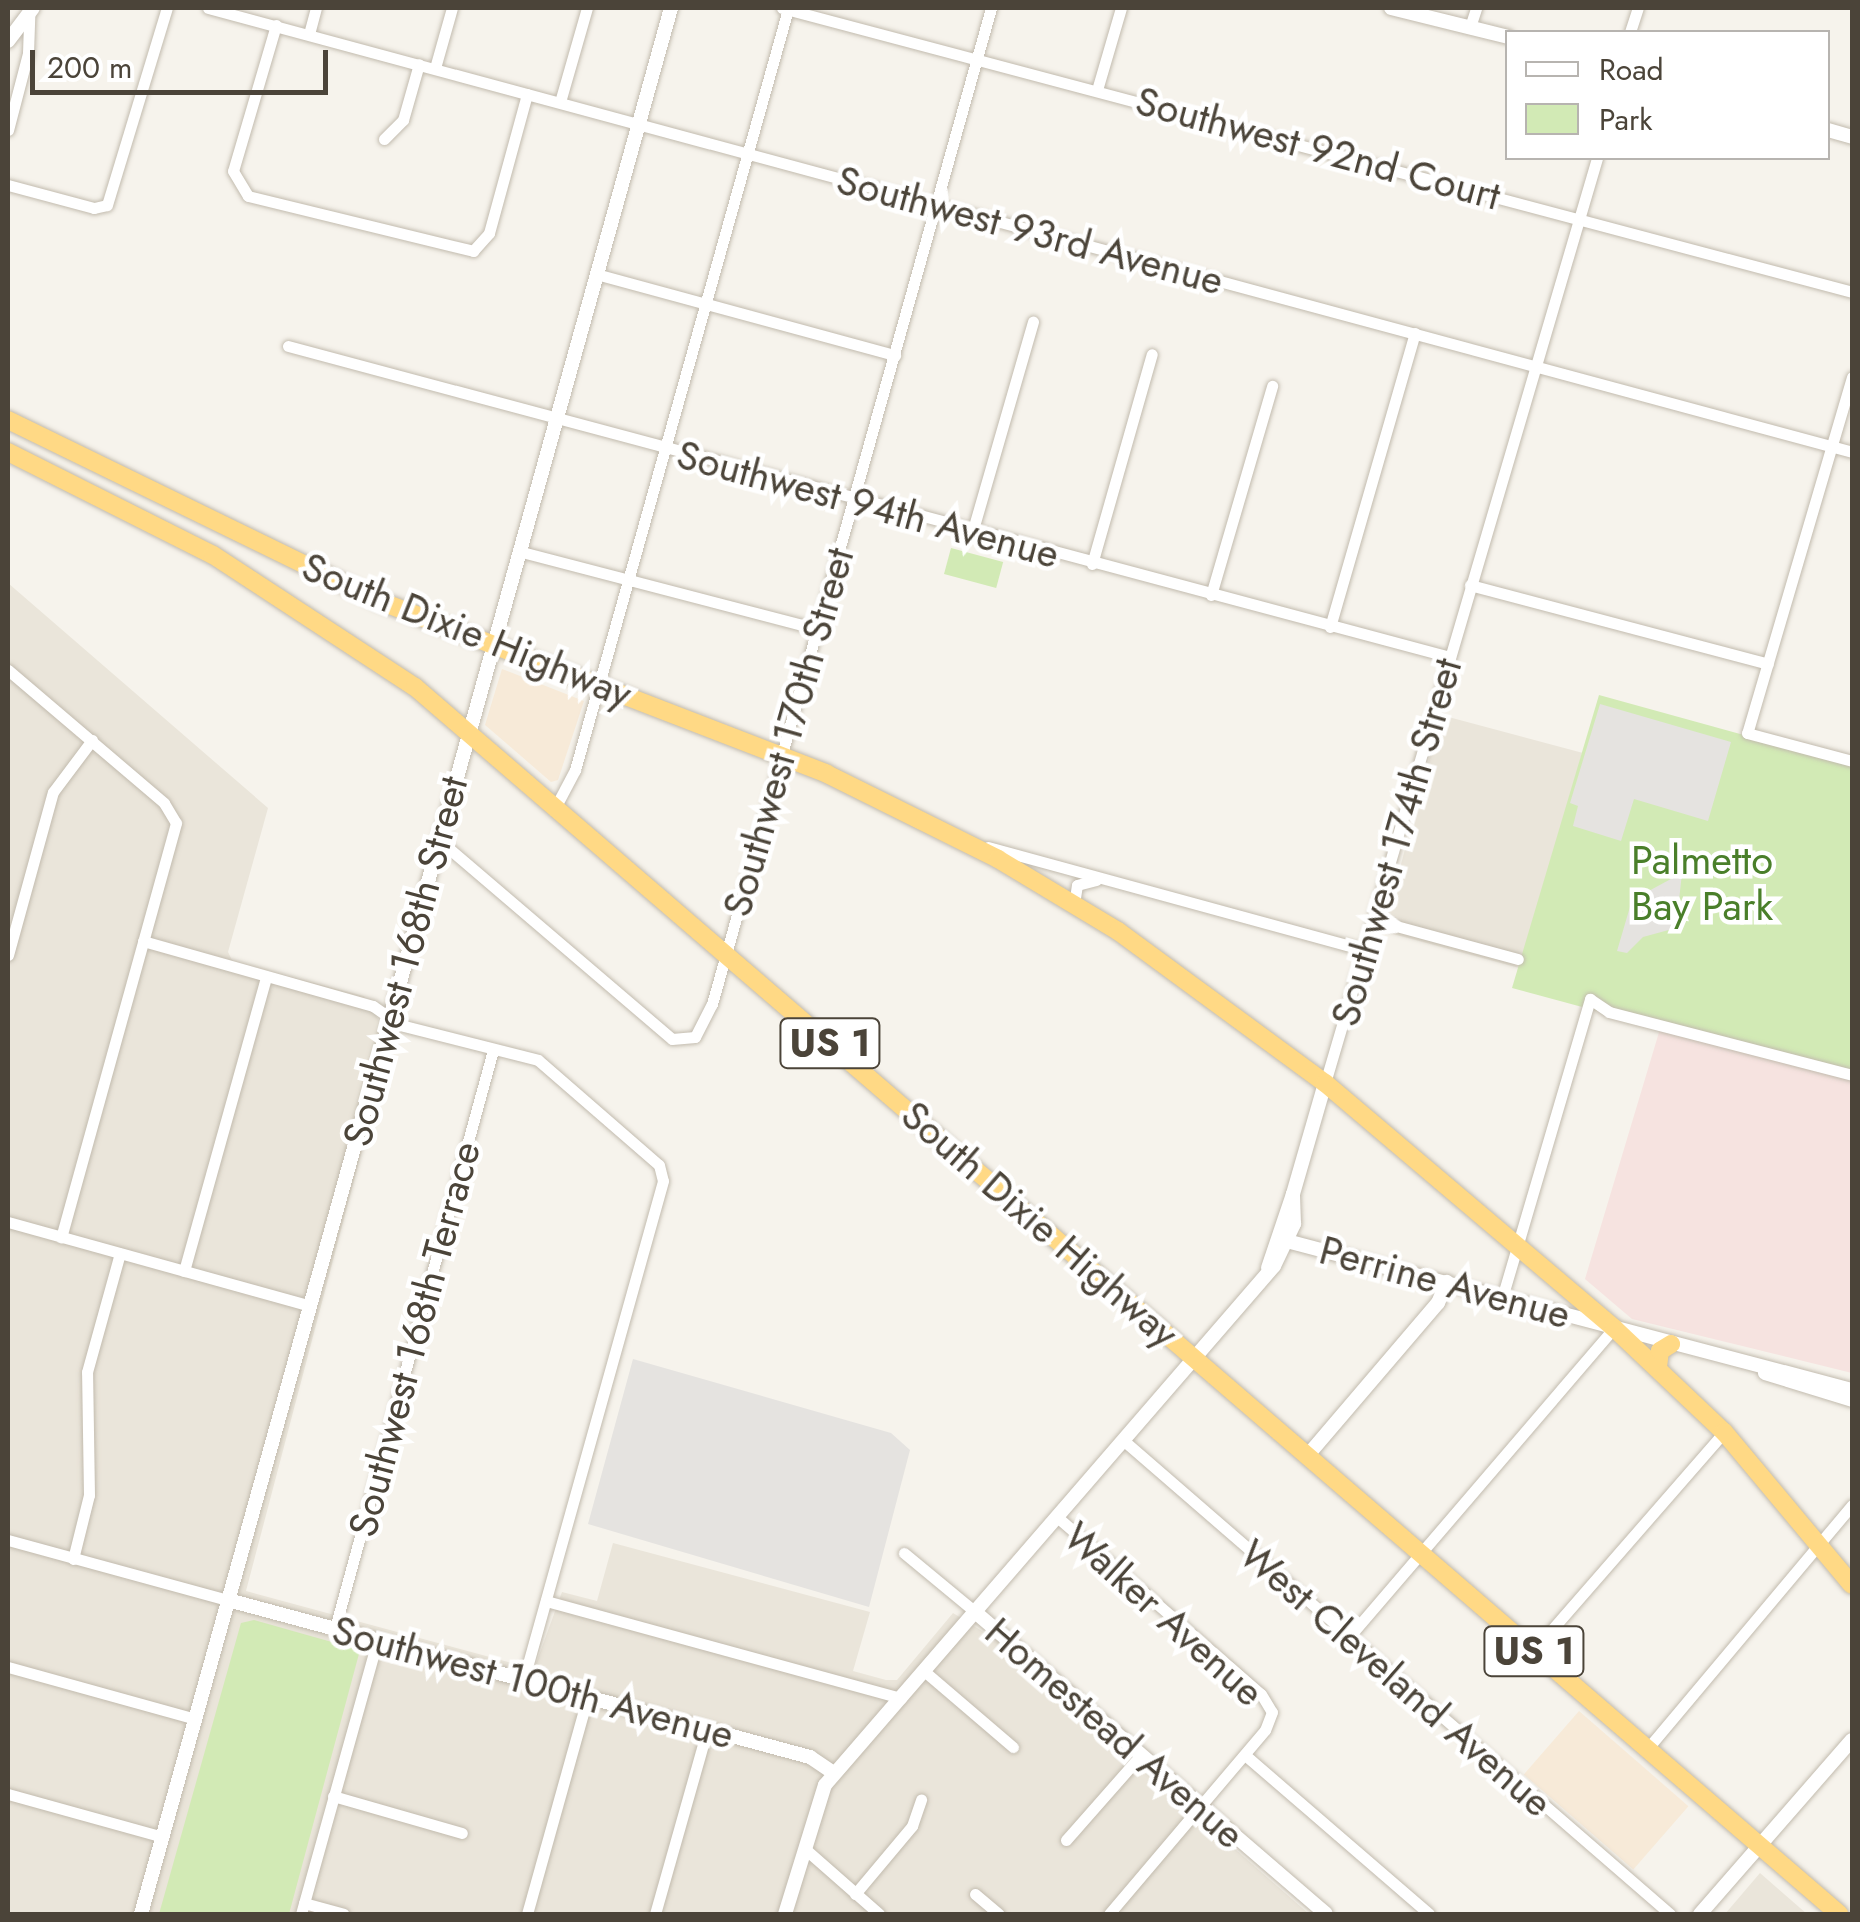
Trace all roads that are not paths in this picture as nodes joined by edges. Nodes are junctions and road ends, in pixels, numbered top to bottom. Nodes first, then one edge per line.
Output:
1 (167, 8) edge
2 (208, 8) edge
3 (316, 8) edge
4 (452, 8) edge
5 (587, 8) edge
6 (671, 8) edge
7 (785, 8) edge
8 (991, 8) edge
9 (1121, 8) edge
10 (1391, 8) edge
11 (1476, 8) edge
12 (31, 11) edge
13 (276, 25) junction
14 (1470, 28) junction
15 (309, 34) junction
16 (1505, 37) edge
17 (8, 41) edge
18 (979, 59) junction
19 (419, 64) junction
20 (435, 68) junction
21 (1097, 90) junction
22 (527, 94) junction
23 (560, 102) junction
24 (638, 123) junction
25 (8, 130) edge
26 (384, 139) dead end
27 (750, 154) junction
28 (1593, 160) edge
29 (8, 185) edge
30 (938, 205) junction
31 (1576, 216) junction
32 (596, 274) junction
33 (1852, 292) edge
34 (708, 305) junction
35 (1034, 322) dead end
36 (1415, 333) junction
37 (288, 346) dead end
38 (1152, 354) dead end
39 (895, 355) junction
40 (1534, 365) junction
41 (1852, 377) edge
42 (1272, 386) dead end
43 (556, 419) junction
44 (8, 420) edge
45 (42, 438) junction
46 (1832, 446) junction
47 (665, 450) junction
48 (8, 452) edge
49 (1852, 452) edge
50 (104, 468) junction
51 (67, 481) junction
52 (854, 501) junction
53 (972, 533) junction
54 (266, 548) junction
55 (518, 551) junction
56 (1092, 564) junction
57 (250, 576) junction
58 (630, 580) junction
59 (1470, 585) junction
60 (1211, 595) junction
61 (1330, 627) junction
62 (818, 629) junction
63 (491, 646) junction
64 (1450, 657) junction
65 (1768, 664) junction
66 (8, 670) edge
67 (599, 684) junction
68 (468, 730) junction
69 (92, 740) junction
70 (781, 754) junction
71 (1852, 762) edge
72 (556, 806) junction
73 (439, 840) junction
74 (964, 842) junction
75 (1101, 879) junction
76 (1074, 904) junction
77 (1374, 920) junction
78 (143, 941) junction
79 (1365, 950) junction
80 (726, 952) junction
81 (8, 955) edge
82 (1518, 960) dead end
83 (266, 977) junction
84 (391, 1018) junction
85 (492, 1050) junction
86 (1852, 1075) edge
87 (1326, 1083) junction
88 (8, 1226) edge
89 (61, 1237) junction
90 (1282, 1240) junction
91 (1518, 1245) junction
92 (120, 1253) junction
93 (184, 1271) junction
94 (1446, 1282) junction
95 (1502, 1298) junction
96 (310, 1306) junction
97 (1614, 1328) junction
98 (1671, 1344) junction
99 (1193, 1356) junction
100 (1658, 1368) junction
101 (1760, 1370) junction
102 (1852, 1390) edge
103 (1852, 1400) edge
104 (1724, 1432) junction
105 (1123, 1440) junction
106 (1308, 1455) junction
107 (1852, 1505) edge
108 (1056, 1516) junction
109 (8, 1540) edge
110 (1820, 1544) junction
111 (1420, 1552) junction
112 (904, 1553) dead end
113 (73, 1558) junction
114 (1852, 1585) edge
115 (228, 1600) junction
116 (546, 1601) junction
117 (974, 1611) junction
118 (335, 1628) junction
119 (1349, 1637) junction
120 (378, 1639) junction
121 (1534, 1650) junction
122 (8, 1667) edge
123 (924, 1671) junction
124 (524, 1678) junction
125 (588, 1696) junction
126 (901, 1698) junction
127 (195, 1720) junction
128 (707, 1730) junction
129 (1852, 1740) edge
130 (1013, 1746) dead end
131 (1648, 1748) junction
132 (1141, 1754) junction
133 (1245, 1755) junction
134 (834, 1773) junction
135 (8, 1794) edge
136 (334, 1796) junction
137 (921, 1800) dead end
138 (1201, 1807) junction
139 (462, 1833) dead end
140 (162, 1837) junction
141 (1066, 1840) dead end
142 (1760, 1847) junction
143 (804, 1848) junction
144 (855, 1894) junction
145 (975, 1894) dead end
146 (302, 1909) edge
147 (1314, 1911) edge
148 (141, 1914) edge
149 (344, 1914) edge
150 (527, 1914) edge
151 (655, 1914) edge
152 (785, 1914) edge
153 (879, 1914) edge
154 (999, 1914) edge
155 (1110, 1914) edge
156 (1429, 1914) edge
157 (1670, 1914) edge
158 (1700, 1914) edge
159 (1839, 1914) edge

1 - 29 street
2 - 13 street, Southwest 93rd Avenue
3 - 15 street
4 - 20 street
5 - 23 street
6 - 24 street, Southwest 168th Street
7 - 18 street, Southwest 92nd Court
7 - 27 street
8 - 18 street, Southwest 170th Street
9 - 21 street
10 - 14 street
11 - 14 street
12 - 17 street
12 - 25 street
13 - 15 street, Southwest 93rd Avenue
13 - 22 street
14 - 16 street
15 - 19 street, Southwest 93rd Avenue
18 - 21 street, Southwest 92nd Court
18 - 30 street, Southwest 170th Street
19 - 20 street, Southwest 93rd Avenue
19 - 26 street
20 - 22 street, Southwest 93rd Avenue
21 - 31 street, Southwest 92nd Court
22 - 23 street, Southwest 93rd Avenue
23 - 24 street, Southwest 93rd Avenue
24 - 27 street, Southwest 93rd Avenue
24 - 32 street, Southwest 168th Street
27 - 30 street, Southwest 93rd Avenue
27 - 34 street
28 - 31 street, Southwest 174th Street
30 - 36 street, Southwest 93rd Avenue
30 - 39 street, Southwest 170th Street
31 - 33 street, Southwest 92nd Court
31 - 40 street, Southwest 174th Street
32 - 34 street
32 - 43 street, Southwest 168th Street
34 - 39 street
34 - 47 street
35 - 53 street
36 - 40 street, Southwest 93rd Avenue
36 - 61 street
37 - 43 street, Southwest 94th Avenue
38 - 56 street
39 - 52 street, Southwest 170th Street
40 - 46 street, Southwest 93rd Avenue
40 - 59 street, Southwest 174th Street
41 - 46 street
42 - 60 street
43 - 47 street, Southwest 94th Avenue
43 - 55 street, Southwest 168th Street
44 - 45 highway, South Dixie Highway
45 - 48 highway
45 - 50 highway, South Dixie Highway
46 - 49 street, Southwest 93rd Avenue
46 - 65 street
47 - 52 street, Southwest 94th Avenue
47 - 58 street
48 - 51 highway, South Dixie Highway / US 1
50 - 51 highway
50 - 54 highway, South Dixie Highway
51 - 57 highway, South Dixie Highway / US 1
52 - 53 street, Southwest 94th Avenue
52 - 62 street, Southwest 170th Street
53 - 56 street, Southwest 94th Avenue
54 - 57 highway
54 - 63 highway, South Dixie Highway
55 - 58 street
55 - 63 street, Southwest 168th Street
56 - 60 street, Southwest 94th Avenue
57 - 68 highway, South Dixie Highway / US 1
58 - 62 street
58 - 67 street
59 - 64 street, Southwest 174th Street
59 - 65 street
60 - 61 street, Southwest 94th Avenue
61 - 64 street, Southwest 94th Avenue
62 - 70 street, Southwest 170th Street
63 - 67 highway, South Dixie Highway
63 - 68 street, Southwest 168th Street
64 - 77 street, Southwest 174th Street
65 - 71 street
66 - 69 street
67 - 70 highway, South Dixie Highway
67 - 72 street
68 - 72 highway, South Dixie Highway / US 1
68 - 73 street, Southwest 168th Street
69 - 78 street
69 - 81 street
70 - 74 highway, South Dixie Highway
70 - 80 street, Southwest 170th Street
72 - 80 highway, South Dixie Highway / US 1
73 - 80 street, Southwest 170th Street
73 - 84 street, Southwest 168th Street
74 - 75 street
74 - 76 highway, South Dixie Highway
75 - 76 street
75 - 79 street
76 - 87 highway, South Dixie Highway
77 - 79 street, Southwest 174th Street
77 - 82 street
78 - 83 street
78 - 89 street
79 - 87 street, Southwest 174th Street
80 - 99 highway, South Dixie Highway / US 1
83 - 84 street
83 - 93 street
84 - 85 street
84 - 96 street, Southwest 168th Street
85 - 116 street
85 - 118 street, Southwest 168th Terrace
86 - 91 street
87 - 90 street, Southwest 174th Street
87 - 91 highway, South Dixie Highway
88 - 89 street
89 - 92 street
90 - 94 street, Perrine Avenue
90 - 99 street
91 - 95 street
91 - 97 highway, South Dixie Highway
92 - 93 street
92 - 113 street
93 - 96 street
94 - 95 street, Perrine Avenue
94 - 106 street
95 - 97 street, Perrine Avenue
96 - 115 street, Southwest 168th Street
97 - 98 street, Perrine Avenue
97 - 100 highway, South Dixie Highway
97 - 111 street
98 - 100 highway
98 - 101 street, Perrine Avenue
99 - 105 street
99 - 106 highway, South Dixie Highway / US 1
100 - 104 highway, South Dixie Highway
101 - 102 street
101 - 103 street
104 - 110 highway, South Dixie Highway
104 - 121 street
105 - 108 street
105 - 119 street, West Cleveland Avenue
106 - 111 highway, South Dixie Highway / US 1
107 - 110 street
108 - 117 street
108 - 133 street, Walker Avenue
109 - 113 street
110 - 114 highway, South Dixie Highway
110 - 131 street
111 - 119 street
111 - 121 highway, South Dixie Highway / US 1
112 - 117 street, Homestead Avenue
113 - 115 street
115 - 118 street, Southwest 100th Avenue
115 - 127 street, Southwest 168th Street
116 - 124 street
116 - 126 street
117 - 123 street
117 - 132 street, Homestead Avenue
118 - 120 street, Southwest 100th Avenue
119 - 157 street, West Cleveland Avenue
120 - 124 street, Southwest 100th Avenue
120 - 136 street
121 - 131 highway, South Dixie Highway / US 1
122 - 127 street
123 - 126 street
123 - 130 street
124 - 125 street, Southwest 100th Avenue
125 - 128 street, Southwest 100th Avenue
125 - 150 street
126 - 134 street
127 - 140 street, Southwest 168th Street
128 - 134 street, Southwest 100th Avenue
128 - 151 street
129 - 142 street
131 - 142 highway, South Dixie Highway / US 1
132 - 138 street, Homestead Avenue
132 - 141 street
133 - 138 street
133 - 156 street
134 - 143 street
135 - 140 street
136 - 139 street
136 - 146 street
137 - 144 street
138 - 147 street, Homestead Avenue
138 - 155 street
140 - 148 street, Southwest 168th Street
142 - 158 street
142 - 159 highway, South Dixie Highway / US 1
143 - 144 street
143 - 152 street
144 - 153 street
145 - 154 street
146 - 149 street

